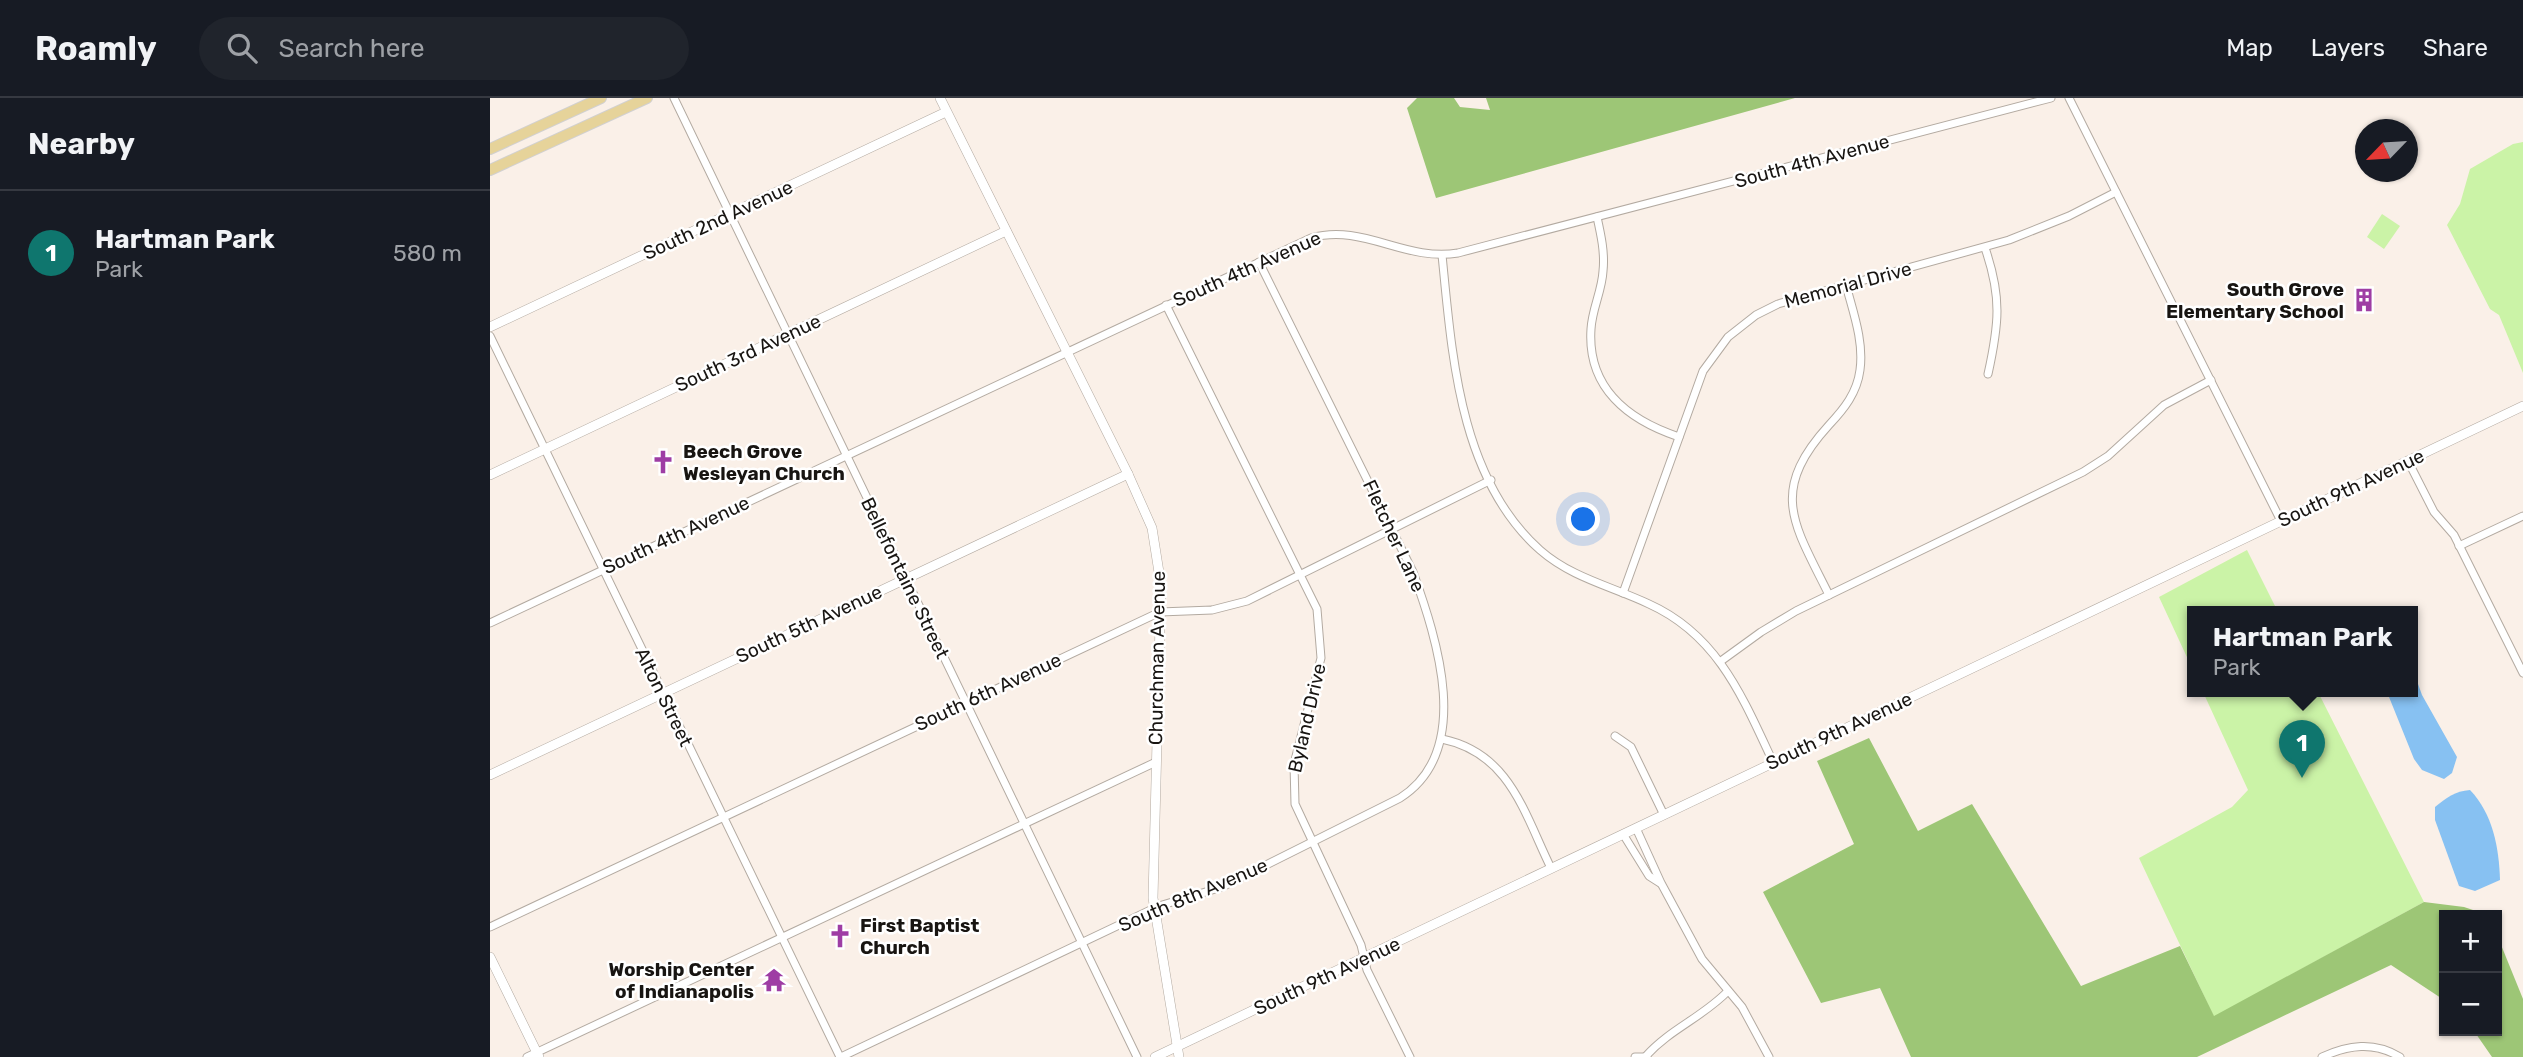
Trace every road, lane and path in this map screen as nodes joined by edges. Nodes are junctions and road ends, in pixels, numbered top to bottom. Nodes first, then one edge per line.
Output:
1 (601, 98) edge
2 (647, 98) edge
3 (674, 98) edge
4 (940, 98) edge
5 (2051, 98) edge
6 (2069, 98) edge
7 (946, 112) junction
8 (490, 149) edge
9 (490, 169) edge
10 (2116, 192) junction
11 (730, 214) junction
12 (1597, 217) junction
13 (1006, 231) junction
14 (1985, 248) junction
15 (1442, 255) junction
16 (1259, 262) junction
17 (1846, 285) junction
18 (1166, 305) junction
19 (490, 327) edge
20 (787, 335) junction
21 (490, 336) edge
22 (1067, 352) junction
23 (1988, 374) dead end
24 (2211, 380) junction
25 (2523, 406) edge
26 (1679, 437) junction
27 (545, 449) junction
28 (845, 456) junction
29 (2408, 461) junction
30 (1129, 474) junction
31 (490, 475) edge
32 (1491, 480) junction
33 (2523, 516) edge
34 (2281, 521) junction
35 (1393, 530) junction
36 (2459, 546) junction
37 (603, 570) junction
38 (1302, 575) junction
39 (905, 579) junction
40 (1623, 593) junction
41 (1829, 595) junction
42 (1160, 612) junction
43 (490, 623) edge
44 (2523, 653) edge
45 (2515, 657) junction
46 (1721, 661) junction
47 (2523, 673) edge
48 (663, 693) junction
49 (965, 703) junction
50 (1615, 736) dead end
51 (1442, 739) junction
52 (1156, 762) junction
53 (1773, 762) junction
54 (490, 775) edge
55 (1664, 815) junction
56 (723, 817) junction
57 (1023, 823) junction
58 (1636, 828) junction
59 (1623, 834) junction
60 (1312, 843) junction
61 (1551, 868) junction
62 (1661, 883) junction
63 (1154, 909) junction
64 (490, 926) edge
65 (782, 937) junction
66 (1082, 944) junction
67 (490, 957) edge
68 (1364, 958) junction
69 (1728, 991) junction
70 (1177, 1046) junction
71 (534, 1056) edge
72 (840, 1057) edge
73 (1137, 1057) edge
74 (1155, 1057) edge
75 (1179, 1057) edge
76 (1410, 1057) edge
77 (1636, 1057) edge
78 (1647, 1057) edge
79 (1769, 1057) edge
80 (2322, 1057) edge
81 (2399, 1057) edge

1 - 8 main road
2 - 9 main road
3 - 11 street, Bellefontaine Street
4 - 7 street, Churchman Avenue
5 - 12 street, South 4th Avenue
6 - 10 street
7 - 11 street, South 2nd Avenue
7 - 13 street, Churchman Avenue
10 - 14 street, Memorial Drive
10 - 24 street
11 - 19 street, South 2nd Avenue
11 - 20 street, Bellefontaine Street
12 - 15 street, South 4th Avenue
12 - 26 street
13 - 20 street, South 3rd Avenue
13 - 22 street, Churchman Avenue
14 - 17 street, Memorial Drive
14 - 23 street
15 - 16 street, South 4th Avenue
15 - 32 street
16 - 18 street, South 4th Avenue
16 - 35 street, Fletcher Lane
17 - 26 street, Memorial Drive
17 - 41 street
18 - 22 street, South 4th Avenue
18 - 38 street, Byland Drive
20 - 27 street, South 3rd Avenue
20 - 28 street, Bellefontaine Street
21 - 27 street, Alton Street
22 - 28 street, South 4th Avenue
22 - 30 street, Churchman Avenue
24 - 34 street
24 - 41 street
25 - 29 street, South 9th Avenue
26 - 40 street, Memorial Drive
27 - 31 street, South 3rd Avenue
27 - 37 street, Alton Street
28 - 37 street, South 4th Avenue
28 - 39 street, Bellefontaine Street
29 - 34 street, South 9th Avenue
29 - 36 street
30 - 39 street, South 5th Avenue
30 - 42 street, Churchman Avenue
32 - 35 street, South 6th Avenue
32 - 40 street
33 - 36 street
34 - 53 street, South 9th Avenue
35 - 38 street, South 6th Avenue
35 - 51 street, Fletcher Lane
36 - 45 street
37 - 43 street, South 4th Avenue
37 - 48 street, Alton Street
38 - 42 street, South 6th Avenue
38 - 60 street, Byland Drive
39 - 48 street, South 5th Avenue
39 - 49 street, Bellefontaine Street
40 - 46 street
41 - 46 street
42 - 49 street, South 6th Avenue
42 - 52 street, Churchman Avenue
44 - 45 street
45 - 47 street
46 - 53 street
48 - 54 street, South 5th Avenue
48 - 56 street, Alton Street
49 - 56 street, South 6th Avenue
49 - 57 street, Bellefontaine Street
50 - 55 street
51 - 60 street, South 8th Avenue
51 - 61 street
52 - 57 street
52 - 63 street, Churchman Avenue
53 - 55 street, South 9th Avenue
55 - 58 street, South 9th Avenue
56 - 64 street, South 6th Avenue
56 - 65 street, Alton Street
57 - 65 street
57 - 66 street, Bellefontaine Street
58 - 59 street, South 9th Avenue
58 - 62 street
59 - 61 street, South 9th Avenue
59 - 62 street
60 - 63 street, South 8th Avenue
60 - 68 street, Byland Drive
61 - 68 street, South 9th Avenue
62 - 69 street
63 - 66 street, South 8th Avenue
63 - 70 street, Churchman Avenue
65 - 71 street
65 - 72 street, Alton Street
66 - 72 street, South 8th Avenue
66 - 73 street, Bellefontaine Street
67 - 71 street
68 - 70 street, South 9th Avenue
68 - 76 street, Byland Drive
69 - 78 street
69 - 79 street
70 - 74 street, South 9th Avenue
70 - 75 street, Churchman Avenue
77 - 78 street
80 - 81 street

